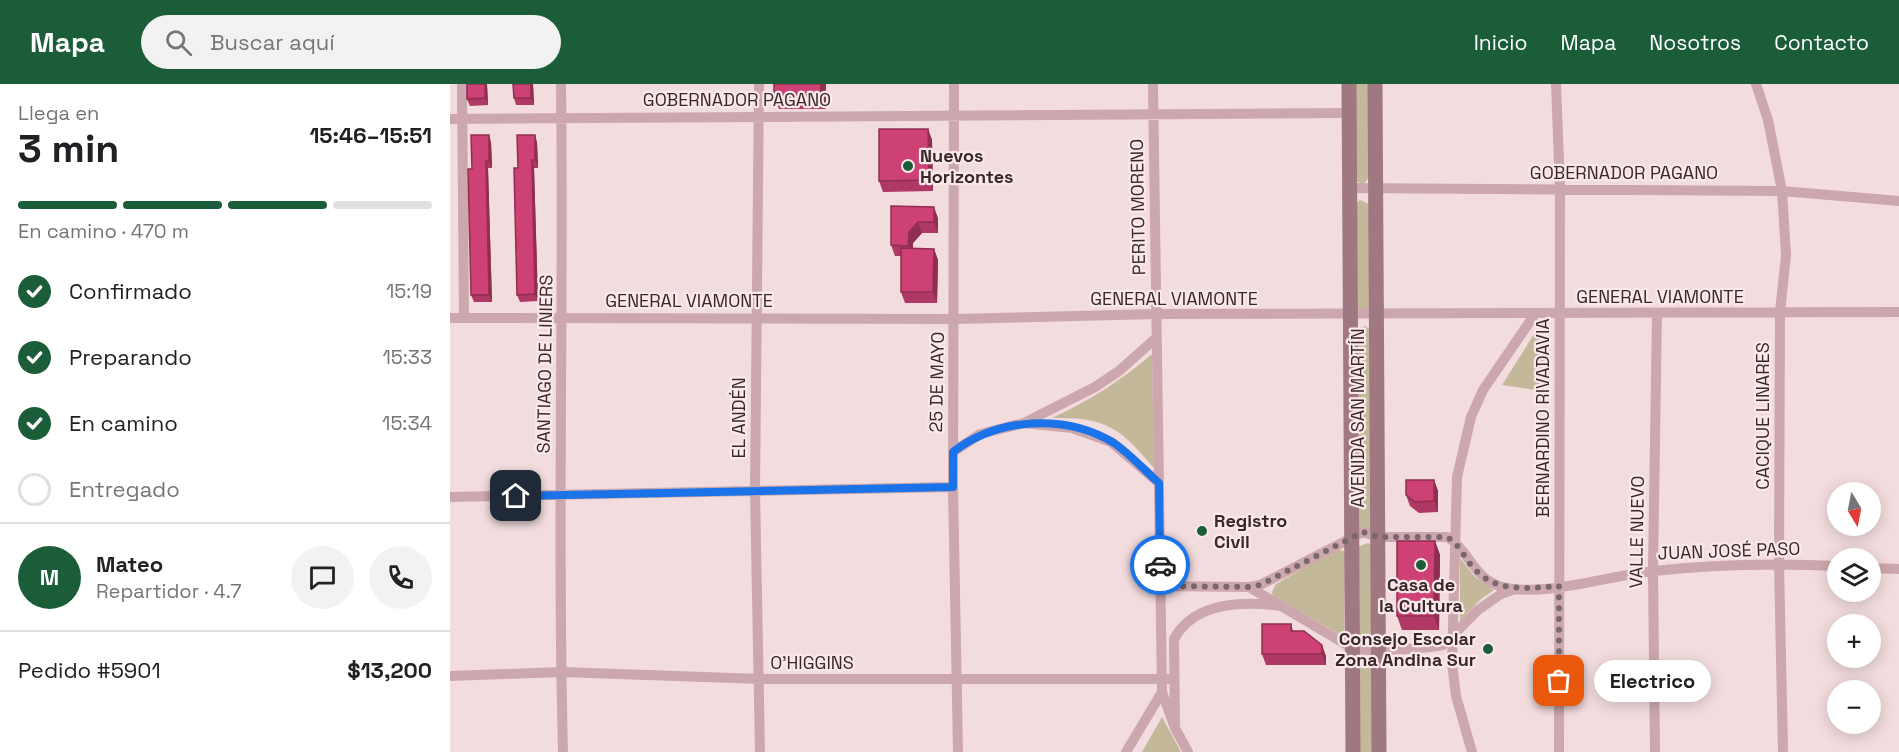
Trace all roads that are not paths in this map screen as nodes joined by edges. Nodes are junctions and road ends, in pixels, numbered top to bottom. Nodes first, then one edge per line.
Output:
1 (462, 84) edge
2 (561, 84) edge
3 (759, 84) edge
4 (954, 84) edge
5 (1153, 84) edge
6 (1349, 84) edge
7 (1375, 84) edge
8 (1556, 84) edge
9 (1756, 84) edge
10 (1349, 113) junction
11 (1154, 114) junction
12 (954, 116) junction
13 (759, 117) junction
14 (562, 118) junction
15 (450, 119) edge
16 (463, 119) junction
17 (1349, 188) junction
18 (1376, 189) junction
19 (1560, 189) junction
20 (1782, 191) junction
21 (1899, 201) edge
22 (1780, 312) junction
23 (1899, 312) edge
24 (1657, 313) junction
25 (1156, 314) junction
26 (1534, 314) junction
27 (1560, 314) junction
28 (1350, 316) junction
29 (1377, 316) junction
30 (563, 317) junction
31 (756, 317) junction
32 (450, 318) edge
33 (464, 318) junction
34 (955, 319) junction
35 (1156, 338) junction
36 (1024, 423) junction
37 (953, 452) junction
38 (1159, 483) junction
39 (953, 487) junction
40 (755, 491) junction
41 (560, 495) junction
42 (450, 497) edge
43 (1351, 536) junction
44 (1378, 537) junction
45 (1454, 541) junction
46 (1779, 563) junction
47 (1827, 565) edge
48 (1881, 568) edge
49 (1899, 569) edge
50 (1653, 571) junction
51 (1161, 586) junction
52 (1559, 586) junction
53 (1249, 587) junction
54 (1516, 589) junction
55 (1285, 607) junction
56 (1453, 638) junction
57 (1352, 648) junction
58 (1379, 648) junction
59 (561, 672) junction
60 (450, 676) edge
61 (760, 679) junction
62 (1161, 679) junction
63 (1174, 679) junction
64 (957, 680) junction
65 (1162, 692) junction
66 (1175, 728) junction
67 (563, 752) edge
68 (760, 752) edge
69 (958, 752) edge
70 (1125, 752) edge
71 (1188, 752) edge
72 (1353, 752) edge
73 (1379, 752) edge
74 (1472, 752) edge
75 (1559, 752) edge
76 (1655, 752) edge
77 (1783, 752) edge

1 - 16 street
2 - 14 street, SANTIAGO DE LINIERS
3 - 13 street, EL ANDÉN
4 - 12 street, 25 DE MAYO
5 - 11 street, PERITO MORENO
6 - 10 main road, AVENIDA SAN MARTÍN
7 - 18 main road, AVENIDA SAN MARTÍN
8 - 19 street, BERNARDINO RIVADAVIA
9 - 20 street, CACIQUE LINARES
10 - 11 street, GOBERNADOR PAGANO
10 - 17 main road, AVENIDA SAN MARTÍN
11 - 12 street, GOBERNADOR PAGANO
11 - 25 street, PERITO MORENO
12 - 13 street, GOBERNADOR PAGANO
12 - 34 street, 25 DE MAYO
13 - 14 street, GOBERNADOR PAGANO
13 - 31 street, EL ANDÉN
14 - 16 street, GOBERNADOR PAGANO
14 - 30 street, SANTIAGO DE LINIERS
15 - 16 street, GOBERNADOR PAGANO
16 - 33 street
17 - 18 street, GOBERNADOR PAGANO
17 - 28 main road, AVENIDA SAN MARTÍN
18 - 19 street, GOBERNADOR PAGANO
18 - 29 main road, AVENIDA SAN MARTÍN
19 - 20 street, GOBERNADOR PAGANO
19 - 27 street, BERNARDINO RIVADAVIA
20 - 21 street, GOBERNADOR PAGANO
20 - 22 street, CACIQUE LINARES
22 - 23 street, GENERAL VIAMONTE
22 - 24 street, GENERAL VIAMONTE
22 - 46 street, CACIQUE LINARES
24 - 27 street, GENERAL VIAMONTE
24 - 50 street, VALLE NUEVO
25 - 28 street, GENERAL VIAMONTE
25 - 34 street, GENERAL VIAMONTE
25 - 35 street, PERITO MORENO
26 - 27 street, GENERAL VIAMONTE
26 - 29 street, GENERAL VIAMONTE
26 - 45 street
27 - 52 street, BERNARDINO RIVADAVIA
28 - 29 street, GENERAL VIAMONTE
28 - 43 main road, AVENIDA SAN MARTÍN
29 - 44 main road, AVENIDA SAN MARTÍN
30 - 31 street, GENERAL VIAMONTE
30 - 33 street, GENERAL VIAMONTE
30 - 41 street, SANTIAGO DE LINIERS
31 - 34 street, GENERAL VIAMONTE
31 - 40 street, EL ANDÉN
32 - 33 street, GENERAL VIAMONTE
34 - 37 street, 25 DE MAYO
35 - 36 street
35 - 38 street, PERITO MORENO
36 - 37 street
36 - 38 street
37 - 39 street, 25 DE MAYO
38 - 51 street, PERITO MORENO
39 - 40 street
39 - 64 street, 25 DE MAYO
40 - 41 street
40 - 61 street, EL ANDÉN
41 - 42 street
41 - 59 street, SANTIAGO DE LINIERS
43 - 44 street
43 - 53 street
43 - 57 main road, AVENIDA SAN MARTÍN
44 - 45 street
44 - 58 main road, AVENIDA SAN MARTÍN
45 - 54 street, JUAN JOSÉ PASO
45 - 56 street
46 - 47 street, JUAN JOSÉ PASO
46 - 50 street, JUAN JOSÉ PASO
46 - 77 street, CACIQUE LINARES
48 - 49 street
50 - 52 street, JUAN JOSÉ PASO
50 - 76 street, VALLE NUEVO
51 - 53 street
51 - 62 street, PERITO MORENO
52 - 54 street, JUAN JOSÉ PASO
52 - 75 street, BERNARDINO RIVADAVIA
53 - 55 street
54 - 56 street, JUAN JOSÉ PASO
55 - 57 street
55 - 63 street
56 - 58 street
56 - 74 street
57 - 58 street
57 - 72 main road, AVENIDA SAN MARTÍN
58 - 73 main road, AVENIDA SAN MARTÍN
59 - 60 street, O'HIGGINS
59 - 61 street, O'HIGGINS
59 - 67 street, SANTIAGO DE LINIERS
61 - 64 street, O'HIGGINS
61 - 68 street, EL ANDÉN
62 - 63 street, O'HIGGINS
62 - 64 street, O'HIGGINS
62 - 65 street, PERITO MORENO
63 - 66 street
64 - 69 street, 25 DE MAYO
65 - 66 street, PERITO MORENO
65 - 70 street
66 - 71 street, PERITO MORENO

